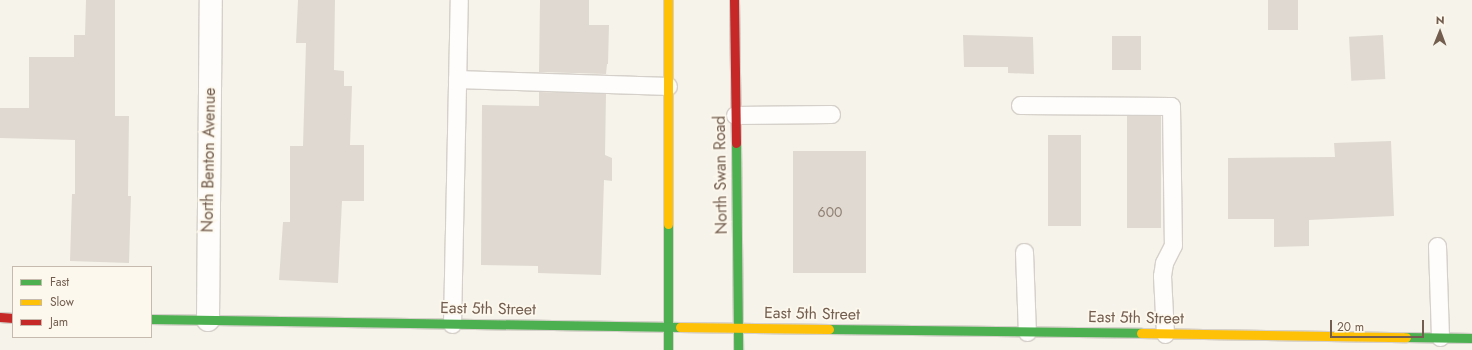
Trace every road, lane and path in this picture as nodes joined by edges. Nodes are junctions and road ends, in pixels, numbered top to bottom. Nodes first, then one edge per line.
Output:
1 (211, 0) edge
2 (459, 0) edge
3 (668, 0) edge
4 (734, 0) edge
5 (457, 79) junction
6 (668, 86) junction
7 (1020, 105) dead end
8 (832, 114) dead end
9 (735, 115) junction
10 (1437, 246) dead end
11 (1024, 252) dead end
12 (0, 317) edge
13 (12, 318) edge
14 (152, 319) edge
15 (208, 320) junction
16 (452, 324) junction
17 (668, 327) junction
18 (738, 328) junction
19 (1027, 332) junction
20 (1165, 334) junction
21 (1440, 338) junction
22 (1472, 338) edge
23 (1353, 343) edge
24 (668, 350) edge
25 (738, 350) edge

1 - 15 street, North Benton Avenue
2 - 5 lane
3 - 6 street
4 - 9 street, North Swan Road
5 - 6 lane
5 - 16 lane
6 - 17 street
7 - 20 lane
8 - 9 lane
9 - 18 street, North Swan Road
10 - 21 lane
11 - 19 lane
12 - 13 street
14 - 15 street, East 5th Street
15 - 16 street, East 5th Street
16 - 17 street, East 5th Street
17 - 18 street, East 5th Street
17 - 24 street
18 - 19 street, East 5th Street
18 - 25 street, North Swan Road
19 - 20 street, East 5th Street
20 - 23 street, East 5th Street
21 - 22 street, East 5th Street
21 - 23 street, East 5th Street

